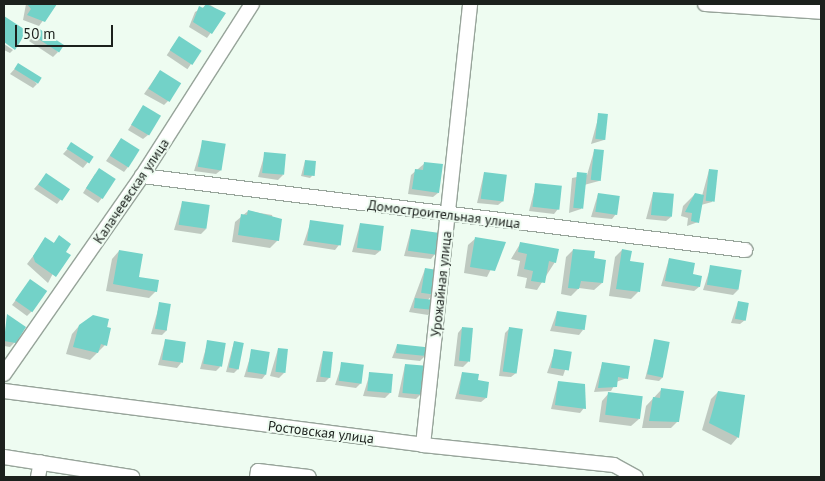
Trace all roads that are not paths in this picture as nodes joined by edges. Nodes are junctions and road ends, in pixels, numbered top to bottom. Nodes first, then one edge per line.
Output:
1 (252, 4) edge
2 (470, 4) edge
3 (705, 4) edge
4 (821, 12) edge
5 (142, 176) junction
6 (449, 215) junction
7 (746, 250) dead end
8 (4, 374) edge
9 (4, 391) edge
10 (423, 445) junction
11 (4, 457) edge
12 (41, 462) junction
13 (83, 473) edge
14 (38, 477) edge
15 (128, 477) edge
16 (257, 477) edge
17 (309, 477) edge
18 (636, 477) edge

1 - 5 street, Калачеевская улица
2 - 6 street, Урожайная улица
3 - 4 street
5 - 6 street, Домостроительная улица
5 - 8 street, Калачеевская улица
6 - 7 street, Домостроительная улица
6 - 10 street, Урожайная улица
9 - 10 street, Ростовская улица
10 - 18 street, Ростовская улица
11 - 12 street
12 - 13 street
12 - 14 street
13 - 15 street
16 - 17 street

